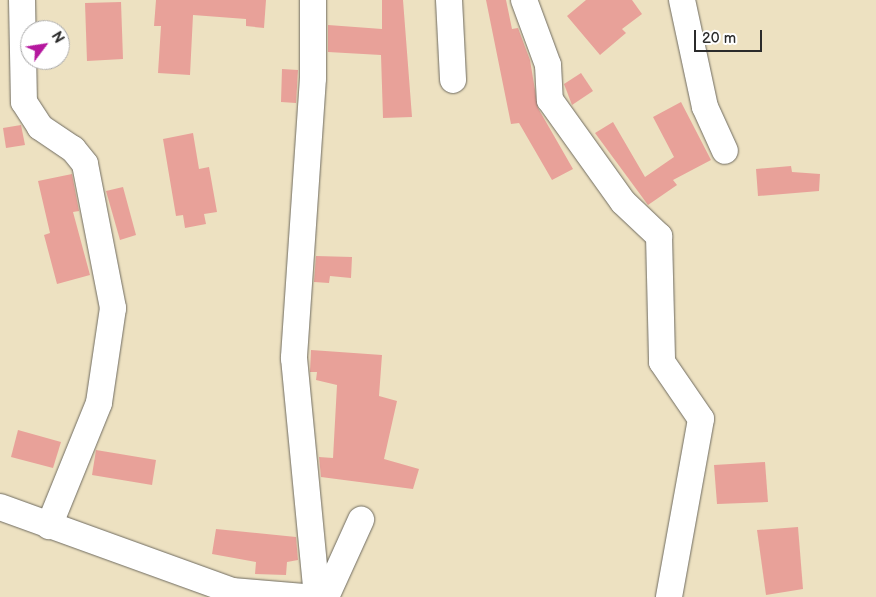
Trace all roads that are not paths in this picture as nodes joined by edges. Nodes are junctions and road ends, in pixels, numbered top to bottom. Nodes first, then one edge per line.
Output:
1 (22, 0) edge
2 (313, 0) edge
3 (449, 0) edge
4 (524, 0) edge
5 (682, 0) edge
6 (453, 80) dead end
7 (725, 151) dead end
8 (0, 507) edge
9 (362, 520) dead end
10 (49, 526) junction
11 (304, 597) edge
12 (317, 597) edge
13 (326, 597) edge
14 (670, 597) edge

1 - 10 street
2 - 12 street
3 - 6 street
4 - 14 street
5 - 7 street
8 - 10 street
9 - 13 street
10 - 11 street

